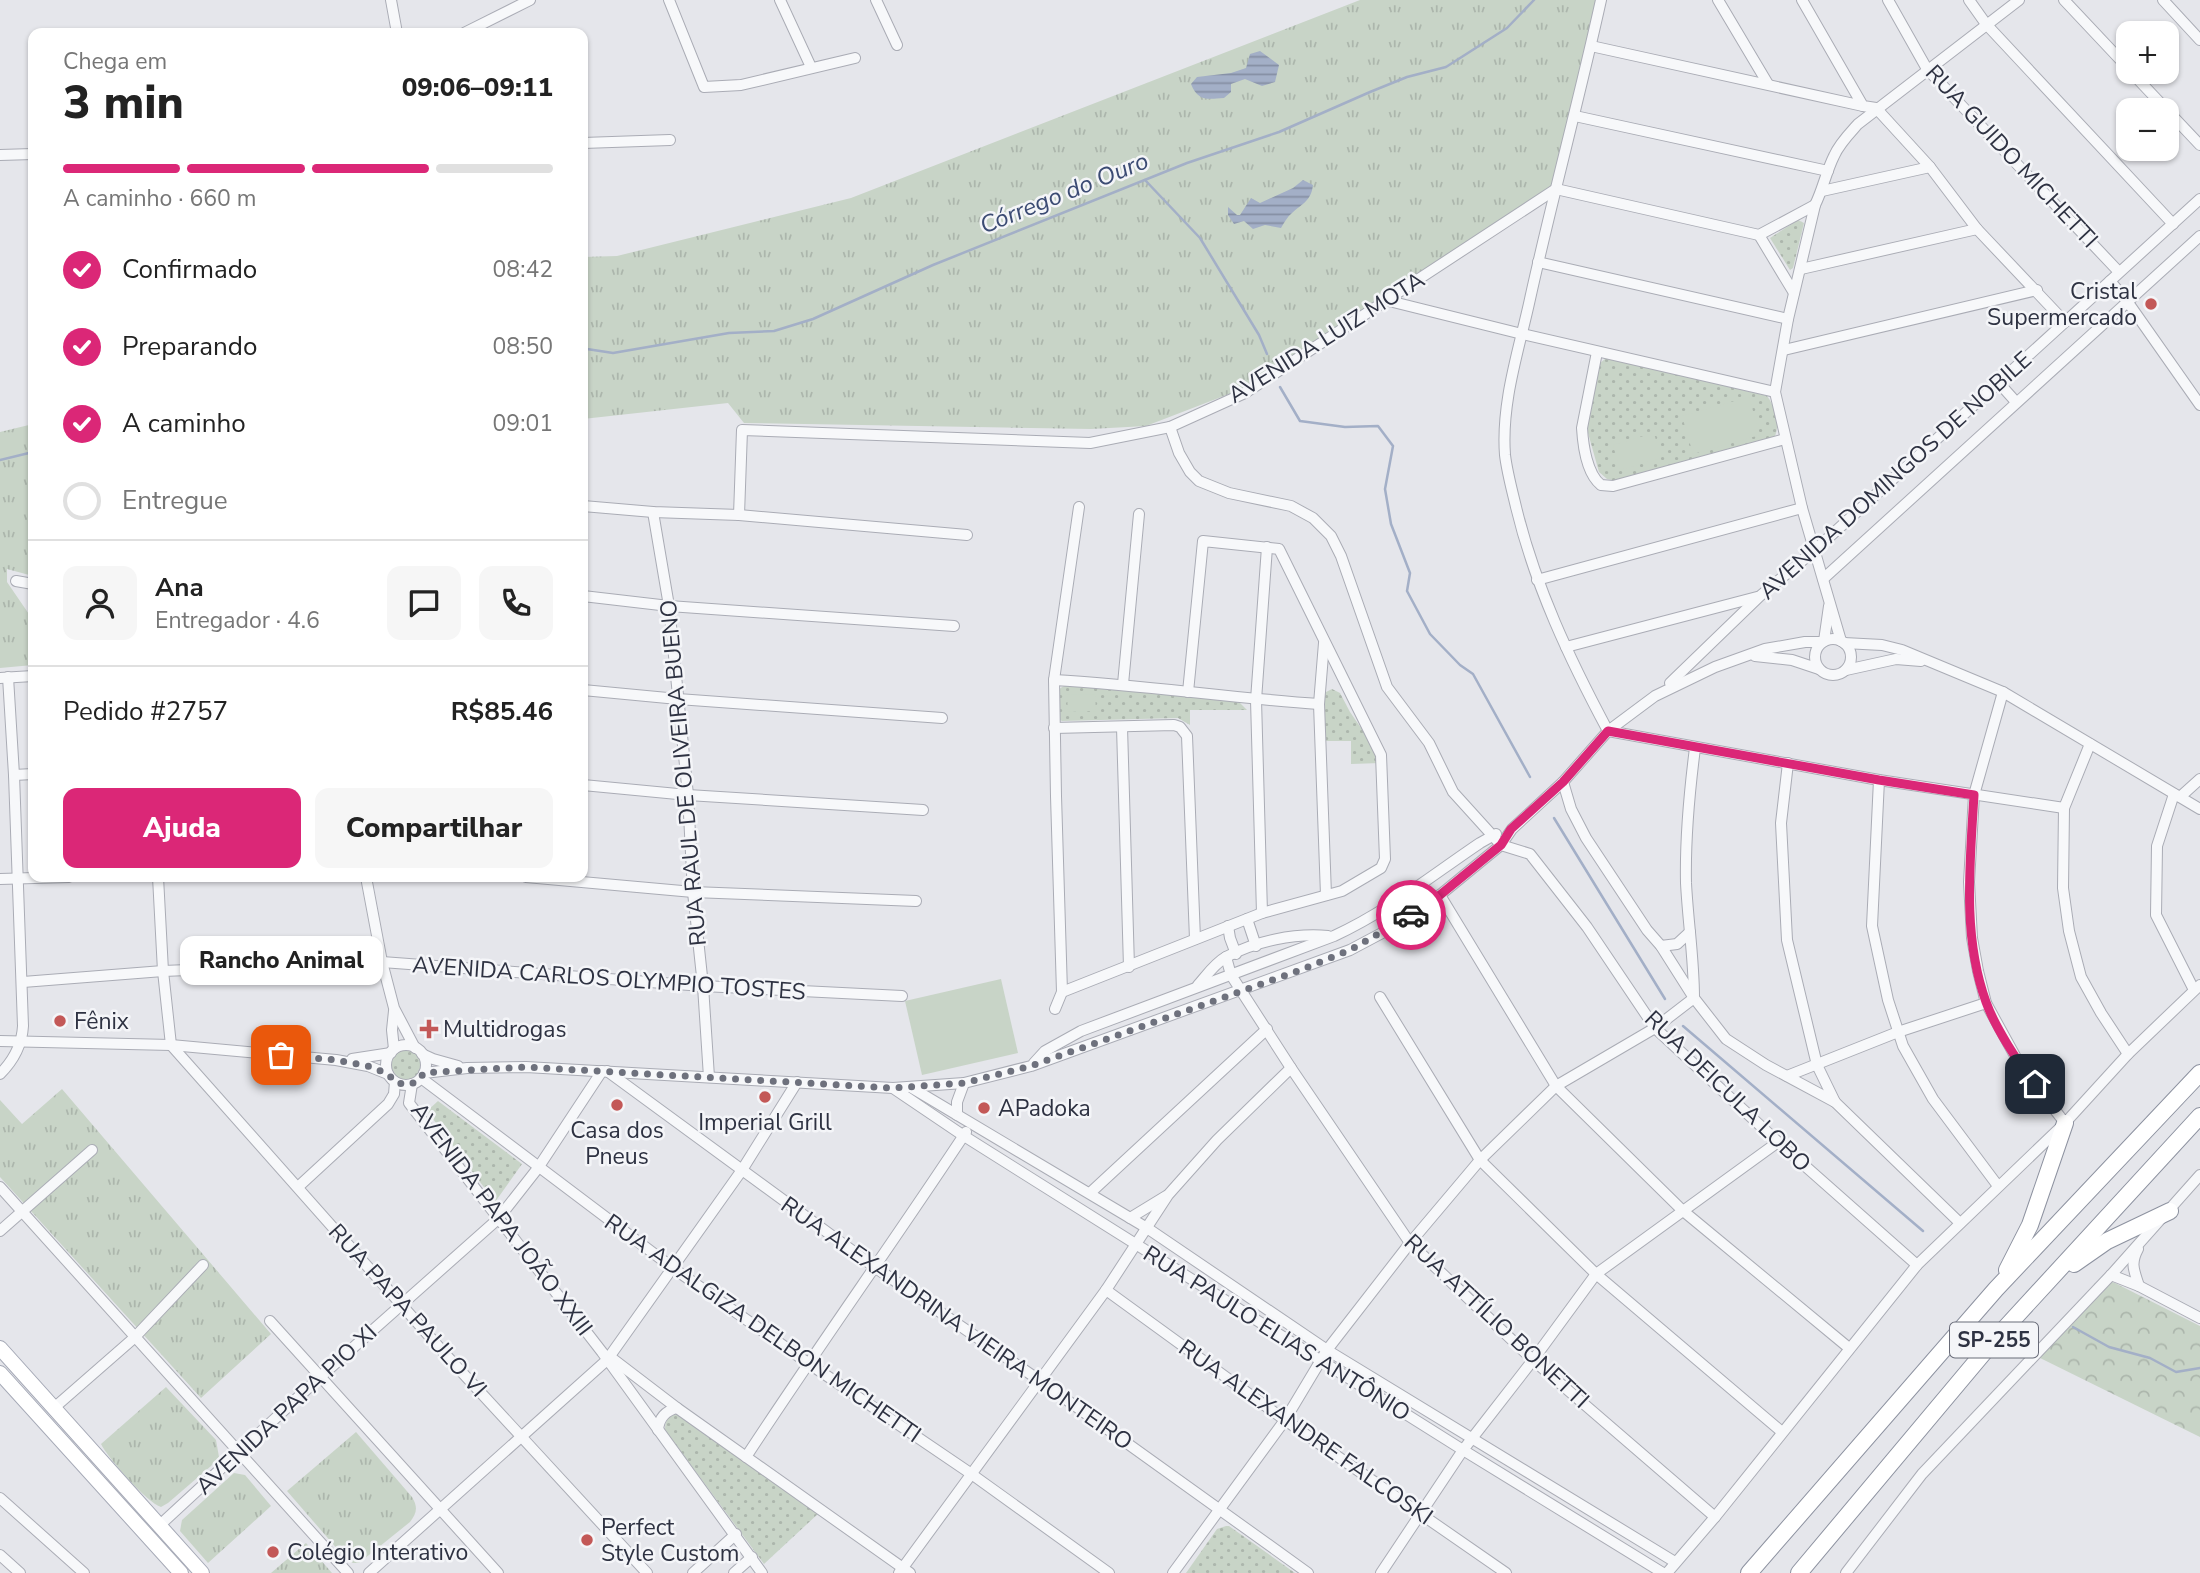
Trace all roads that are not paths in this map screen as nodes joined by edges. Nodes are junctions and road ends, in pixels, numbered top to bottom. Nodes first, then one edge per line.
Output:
1 (391, 0) edge
2 (530, 0) edge
3 (669, 0) edge
4 (780, 0) edge
5 (876, 0) edge
6 (1601, 0) edge
7 (1718, 0) edge
8 (1802, 0) edge
9 (1888, 0) edge
10 (1969, 0) edge
11 (2019, 0) edge
12 (2064, 0) edge
13 (2163, 0) edge
14 (1986, 24) junction
15 (396, 28) edge
16 (474, 28) edge
17 (2200, 40) edge
18 (897, 45) dead end
19 (1591, 46) junction
20 (2116, 55) edge
21 (855, 58) dead end
22 (811, 67) junction
23 (1927, 69) junction
24 (1768, 84) junction
25 (2143, 84) edge
26 (1863, 106) junction
27 (1875, 108) junction
28 (1575, 116) junction
29 (670, 140) dead end
30 (588, 143) edge
31 (2200, 145) edge
32 (28, 154) edge
33 (0, 155) edge
34 (1930, 167) junction
35 (1828, 171) junction
36 (1556, 189) junction
37 (1822, 191) junction
38 (2200, 199) edge
39 (1815, 205) junction
40 (2173, 224) junction
41 (1978, 229) junction
42 (1759, 235) junction
43 (2200, 236) edge
44 (1538, 262) junction
45 (1801, 269) junction
46 (2119, 272) junction
47 (2110, 281) junction
48 (2037, 290) junction
49 (1794, 293) junction
50 (1385, 300) junction
51 (2127, 301) junction
52 (1788, 319) junction
53 (2065, 322) junction
54 (1522, 334) junction
55 (1784, 350) junction
56 (1597, 352) junction
57 (1999, 383) junction
58 (1776, 392) junction
59 (2016, 402) junction
60 (2200, 405) edge
61 (1170, 427) junction
62 (1785, 439) junction
63 (588, 506) edge
64 (1079, 507) dead end
65 (1802, 508) junction
66 (653, 513) junction
67 (1139, 514) dead end
68 (739, 515) junction
69 (967, 535) dead end
70 (1267, 547) junction
71 (1815, 550) junction
72 (1822, 579) junction
73 (1537, 580) junction
74 (16, 581) dead end
75 (28, 583) edge
76 (1759, 596) junction
77 (588, 597) edge
78 (1829, 603) junction
79 (669, 606) junction
80 (954, 626) dead end
81 (1823, 642) junction
82 (1843, 642) junction
83 (1324, 643) junction
84 (1566, 647) junction
85 (1749, 655) junction
86 (1931, 661) junction
87 (1819, 669) junction
88 (1846, 670) junction
89 (28, 676) edge
90 (4, 678) edge
91 (1054, 680) junction
92 (1343, 680) junction
93 (1124, 684) junction
94 (1321, 685) junction
95 (588, 690) edge
96 (1188, 692) junction
97 (2003, 692) junction
98 (1656, 696) junction
99 (678, 699) junction
100 (1256, 699) junction
101 (1319, 704) junction
102 (942, 718) dead end
103 (1054, 727) junction
104 (1122, 727) junction
105 (1608, 731) junction
106 (2090, 744) junction
107 (1695, 747) junction
108 (1788, 764) junction
109 (28, 774) edge
110 (14, 775) junction
111 (2200, 779) edge
112 (1879, 780) junction
113 (1563, 782) junction
114 (588, 785) edge
115 (688, 795) junction
116 (1974, 795) junction
117 (2177, 795) junction
118 (2064, 808) junction
119 (2200, 809) edge
120 (923, 810) dead end
121 (1511, 829) junction
122 (1491, 836) junction
123 (1501, 845) junction
124 (17, 878) junction
125 (28, 878) edge
126 (0, 879) edge
127 (158, 882) edge
128 (367, 882) edge
129 (582, 882) edge
130 (693, 892) junction
131 (1326, 895) junction
132 (1440, 895) junction
133 (916, 901) dead end
134 (1262, 913) junction
135 (1247, 919) junction
136 (1228, 926) junction
137 (1690, 932) junction
138 (1334, 936) junction
139 (1284, 938) junction
140 (1195, 939) junction
141 (1256, 946) junction
142 (1661, 946) junction
143 (1290, 952) junction
144 (1231, 956) junction
145 (382, 962) junction
146 (1129, 967) junction
147 (163, 971) junction
148 (1298, 971) junction
149 (1231, 975) junction
150 (23, 982) junction
151 (703, 986) junction
152 (1195, 988) junction
153 (2197, 988) edge
154 (1242, 991) junction
155 (1062, 992) junction
156 (902, 996) dead end
157 (1380, 997) dead end
158 (1694, 998) junction
159 (1986, 1003) junction
160 (394, 1008) junction
161 (1055, 1009) dead end
162 (1655, 1028) junction
163 (1267, 1029) junction
164 (1898, 1032) junction
165 (0, 1041) edge
166 (22, 1041) junction
167 (171, 1045) junction
168 (393, 1051) junction
169 (419, 1051) junction
170 (2128, 1054) junction
171 (336, 1060) junction
172 (1816, 1065) junction
173 (1031, 1066) junction
174 (467, 1068) junction
175 (1291, 1068) junction
176 (605, 1071) junction
177 (2200, 1073) edge
178 (0, 1074) edge
179 (1787, 1076) junction
180 (709, 1077) junction
181 (391, 1078) junction
182 (419, 1079) junction
183 (797, 1082) junction
184 (964, 1083) junction
185 (1556, 1086) junction
186 (893, 1088) junction
187 (912, 1088) junction
188 (1835, 1102) junction
189 (957, 1115) junction
190 (2200, 1116) edge
191 (2065, 1123) junction
192 (972, 1124) junction
193 (964, 1136) junction
194 (1778, 1142) junction
195 (92, 1150) dead end
196 (1480, 1160) junction
197 (538, 1168) junction
198 (742, 1170) junction
199 (2200, 1175) edge
200 (1998, 1186) junction
201 (0, 1187) edge
202 (298, 1187) junction
203 (1090, 1193) junction
204 (1168, 1195) junction
205 (1682, 1210) junction
206 (2170, 1211) junction
207 (23, 1213) junction
208 (1130, 1218) junction
209 (498, 1219) junction
210 (1960, 1223) junction
211 (1147, 1228) junction
212 (0, 1231) edge
213 (2143, 1240) junction
214 (1410, 1243) junction
215 (1137, 1244) junction
216 (203, 1265) dead end
217 (1917, 1265) junction
218 (673, 1268) junction
219 (876, 1268) junction
220 (1596, 1274) junction
221 (2111, 1275) junction
222 (2140, 1286) junction
223 (1996, 1289) junction
224 (1106, 1290) junction
225 (401, 1304) junction
226 (2200, 1318) edge
227 (270, 1321) dead end
228 (134, 1338) junction
229 (1996, 1338) junction
230 (0, 1348) edge
231 (1849, 1348) junction
232 (1324, 1355) junction
233 (606, 1356) junction
234 (1533, 1360) junction
235 (808, 1363) junction
236 (0, 1373) edge
237 (320, 1377) junction
238 (1039, 1380) junction
239 (55, 1407) junction
240 (677, 1408) junction
241 (1285, 1420) junction
242 (658, 1430) junction
243 (1782, 1432) junction
244 (522, 1436) junction
245 (1472, 1437) junction
246 (1462, 1450) junction
247 (238, 1453) junction
248 (746, 1457) junction
249 (971, 1473) junction
250 (0, 1498) edge
251 (442, 1509) junction
252 (1220, 1510) junction
253 (1421, 1514) junction
254 (1715, 1517) junction
255 (160, 1525) junction
256 (736, 1534) junction
257 (0, 1555) edge
258 (752, 1557) junction
259 (1675, 1562) junction
260 (1803, 1569) edge
261 (904, 1571) edge
262 (20, 1573) edge
263 (84, 1573) edge
264 (181, 1573) edge
265 (202, 1573) edge
266 (348, 1573) edge
267 (369, 1573) edge
268 (498, 1573) edge
269 (647, 1573) edge
270 (693, 1573) edge
271 (734, 1573) edge
272 (762, 1573) edge
273 (1109, 1573) edge
274 (1173, 1573) edge
275 (1308, 1573) edge
276 (1381, 1573) edge
277 (1506, 1573) edge
278 (1665, 1573) edge
279 (1749, 1573) edge
280 (1846, 1573) edge

1 - 15 street
2 - 16 street
3 - 22 street
4 - 22 street
5 - 18 street
6 - 19 street
7 - 24 street
8 - 26 street
9 - 23 street, RUA GUIDO MICHETTI
10 - 14 street
11 - 14 street
12 - 20 street
13 - 17 street
14 - 23 street
14 - 40 street
19 - 24 street
19 - 28 street
21 - 22 street
23 - 27 street
23 - 46 street, RUA GUIDO MICHETTI
24 - 26 street
25 - 31 street
26 - 27 street
27 - 34 street
27 - 35 street
28 - 35 street
28 - 36 street
29 - 30 street
32 - 33 street
34 - 37 street
34 - 41 street
35 - 37 street
36 - 42 street
36 - 44 street
36 - 50 street, AVENIDA LUIZ MOTA
37 - 39 street
38 - 40 street, AVENIDA DOMINGOS DE NOBILE
39 - 42 street
39 - 45 street
40 - 46 street, AVENIDA DOMINGOS DE NOBILE
41 - 45 street
41 - 48 street
42 - 49 street
43 - 51 street, AVENIDA DOMINGOS DE NOBILE
44 - 52 street
44 - 54 street
45 - 49 street
46 - 47 street, AVENIDA DOMINGOS DE NOBILE
47 - 51 street
47 - 53 street, AVENIDA DOMINGOS DE NOBILE
48 - 53 street
48 - 55 street
49 - 52 street
50 - 54 street
50 - 61 street, AVENIDA LUIZ MOTA
51 - 59 street, AVENIDA DOMINGOS DE NOBILE
51 - 60 street
52 - 55 street
53 - 57 street, AVENIDA DOMINGOS DE NOBILE
54 - 56 street
54 - 73 street
55 - 58 street
56 - 58 street
56 - 62 street
57 - 59 street
57 - 71 street, AVENIDA DOMINGOS DE NOBILE
58 - 62 street
59 - 72 street, AVENIDA DOMINGOS DE NOBILE
61 - 68 street, AVENIDA LUIZ MOTA
61 - 122 street
62 - 65 street
63 - 66 street
64 - 91 street
65 - 71 street
65 - 73 street
66 - 68 street
66 - 79 street, RUA RAUL DE OLIVEIRA BUENO
67 - 93 street
68 - 69 street
70 - 83 street
70 - 96 street
70 - 100 street
71 - 72 street
71 - 76 street, AVENIDA DOMINGOS DE NOBILE
72 - 78 street
73 - 84 street
74 - 75 street
76 - 84 street
76 - 98 street, AVENIDA DOMINGOS DE NOBILE
77 - 79 street
78 - 81 street
78 - 82 street
79 - 80 street
79 - 99 street, RUA RAUL DE OLIVEIRA BUENO
81 - 82 street
81 - 85 street
81 - 87 street
82 - 86 street
82 - 88 street
83 - 92 street
83 - 94 street
84 - 105 street
85 - 87 street
85 - 98 street
86 - 88 street
86 - 97 street
87 - 88 street
89 - 90 street
90 - 110 street
91 - 93 street
91 - 103 street
92 - 94 street
92 - 131 street
93 - 96 street
94 - 101 street
95 - 99 street
96 - 100 street
97 - 106 street
97 - 116 street
98 - 105 street
99 - 102 street
99 - 115 street, RUA RAUL DE OLIVEIRA BUENO
100 - 101 street
100 - 134 street
101 - 131 street
103 - 104 street
103 - 155 street
104 - 140 street
104 - 146 street
105 - 107 street
105 - 113 street
106 - 117 street
106 - 118 street
107 - 108 street
107 - 137 street
108 - 112 street
108 - 172 street
109 - 110 street
110 - 124 street
111 - 117 street
112 - 116 street
112 - 164 street
113 - 121 street
113 - 142 street
114 - 115 street
115 - 120 street
115 - 130 street, RUA RAUL DE OLIVEIRA BUENO
116 - 118 street
116 - 159 street
117 - 119 street
117 - 153 street
118 - 170 street
121 - 122 street
121 - 123 street
122 - 123 street
122 - 138 street
123 - 132 street
123 - 162 street, RUA DEICULA LOBO
124 - 125 street
124 - 126 street
124 - 150 street
127 - 147 street
128 - 145 street
129 - 130 street
130 - 133 street
130 - 151 street, RUA RAUL DE OLIVEIRA BUENO
131 - 134 street
132 - 148 street
132 - 185 street
134 - 135 street
135 - 136 street
135 - 141 street
136 - 140 street
136 - 144 street, RUA ATTÍLIO BONETTI
137 - 142 street
137 - 158 street
138 - 139 street
138 - 143 street
139 - 141 street
139 - 143 street
140 - 146 street
141 - 144 street
142 - 158 street
143 - 148 street
143 - 149 street
144 - 149 street, RUA ATTÍLIO BONETTI
144 - 152 street
145 - 147 street, AVENIDA CARLOS OLYMPIO TOSTES
145 - 151 street, AVENIDA CARLOS OLYMPIO TOSTES
145 - 160 street
146 - 155 street
147 - 150 street, AVENIDA CARLOS OLYMPIO TOSTES
147 - 167 street
148 - 154 street
149 - 152 street
149 - 154 street, RUA ATTÍLIO BONETTI
150 - 166 street
151 - 156 street, AVENIDA CARLOS OLYMPIO TOSTES
151 - 180 street, RUA RAUL DE OLIVEIRA BUENO
152 - 173 street
153 - 170 street
154 - 163 street, RUA ATTÍLIO BONETTI
154 - 173 street
155 - 161 street
157 - 196 street
158 - 162 street
158 - 179 street
159 - 164 street
159 - 191 street
160 - 168 street
160 - 169 street
162 - 185 street
162 - 194 street, RUA DEICULA LOBO
163 - 175 street, RUA ATTÍLIO BONETTI
163 - 203 street
164 - 172 street
164 - 200 street
165 - 166 street
166 - 167 street
166 - 178 street
167 - 171 street
167 - 202 street, RUA PAPA PAULO VI
168 - 169 street
168 - 171 street
168 - 181 street
169 - 174 street
169 - 182 street
170 - 191 street
171 - 181 street
172 - 179 street
172 - 188 street
173 - 184 street
174 - 176 street
174 - 182 street
175 - 204 street
175 - 214 street, RUA ATTÍLIO BONETTI
176 - 180 street
176 - 197 street, AVENIDA PAPA PIO XI
176 - 198 street, RUA ALEXANDRINA VIEIRA MONTEIRO
177 - 223 highway, SP-255
179 - 188 street
180 - 183 street
181 - 182 street
181 - 202 street
182 - 197 street, RUA ADALGIZA DELBON MICHETTI
182 - 209 street, AVENIDA PAPA JOÃO XXIII
183 - 186 street
183 - 198 street
184 - 187 street
184 - 189 street
185 - 196 street
185 - 205 street
186 - 187 street
186 - 193 street, RUA PAULO ELIAS ANTÔNIO
187 - 189 street, RUA PAULO ELIAS ANTÔNIO
188 - 210 street
189 - 192 street, RUA PAULO ELIAS ANTÔNIO
190 - 229 highway, SP-255
191 - 200 street
191 - 223 highway
192 - 193 street
192 - 203 street, RUA PAULO ELIAS ANTÔNIO
193 - 215 street, RUA PAULO ELIAS ANTÔNIO
193 - 219 street
194 - 205 street
194 - 217 street, RUA DEICULA LOBO
195 - 207 street
196 - 214 street
196 - 220 street
197 - 209 street, AVENIDA PAPA PIO XI
197 - 218 street, RUA ADALGIZA DELBON MICHETTI
198 - 218 street
198 - 219 street, RUA ALEXANDRINA VIEIRA MONTEIRO
199 - 206 street
200 - 210 street
201 - 207 street
202 - 225 street, RUA PAPA PAULO VI
203 - 208 street, RUA PAULO ELIAS ANTÔNIO
204 - 208 street
204 - 211 street
205 - 220 street
205 - 231 street
206 - 213 street
206 - 229 highway
207 - 212 street
207 - 228 street
208 - 211 street, RUA PAULO ELIAS ANTÔNIO
209 - 225 street, AVENIDA PAPA PIO XI
209 - 233 street, AVENIDA PAPA JOÃO XXIII
210 - 217 street
211 - 215 street
211 - 232 street, RUA PAULO ELIAS ANTÔNIO
213 - 221 street
213 - 222 street
214 - 232 street
214 - 234 street, RUA ATTÍLIO BONETTI
215 - 224 street
215 - 232 street, RUA PAULO ELIAS ANTÔNIO
216 - 228 street
217 - 231 street
218 - 233 street
218 - 235 street, RUA ADALGIZA DELBON MICHETTI
219 - 235 street
219 - 238 street, RUA ALEXANDRINA VIEIRA MONTEIRO
220 - 234 street
220 - 243 street
221 - 222 street
221 - 280 street
222 - 226 street
223 - 279 highway, SP-255
224 - 238 street
224 - 241 street, RUA ALEXANDRE FALCOSKI
225 - 237 street, AVENIDA PAPA PIO XI
225 - 244 street, RUA PAPA PAULO VI
227 - 237 street
228 - 239 street
228 - 247 street
229 - 260 highway, SP-255
230 - 239 main road
231 - 243 street
232 - 241 street
232 - 245 street, RUA PAULO ELIAS ANTÔNIO
232 - 246 street, RUA PAULO ELIAS ANTÔNIO
233 - 240 street
233 - 242 street, AVENIDA PAPA JOÃO XXIII
233 - 244 street
234 - 245 street
234 - 254 street, RUA ATTÍLIO BONETTI
235 - 248 street
235 - 249 street, RUA ADALGIZA DELBON MICHETTI
236 - 264 main road
237 - 247 street, AVENIDA PAPA PIO XI
237 - 251 street
238 - 249 street
238 - 252 street, RUA ALEXANDRINA VIEIRA MONTEIRO
239 - 255 main road
240 - 242 street
240 - 248 street
241 - 252 street
241 - 253 street, RUA ALEXANDRE FALCOSKI
242 - 256 street, AVENIDA PAPA JOÃO XXIII
243 - 254 street
244 - 251 street
244 - 269 street, RUA PAPA PAULO VI
245 - 246 street
245 - 259 street, RUA PAULO ELIAS ANTÔNIO
246 - 253 street
246 - 278 street, RUA PAULO ELIAS ANTÔNIO
247 - 255 street, AVENIDA PAPA PIO XI
247 - 266 street
248 - 261 street
249 - 261 street
249 - 273 street, RUA ADALGIZA DELBON MICHETTI
250 - 263 street
251 - 267 street
251 - 268 street
252 - 274 street
252 - 275 street, RUA ALEXANDRINA VIEIRA MONTEIRO
253 - 276 street
253 - 277 street, RUA ALEXANDRE FALCOSKI
254 - 259 street
255 - 265 main road
256 - 258 street, AVENIDA PAPA JOÃO XXIII
256 - 270 street
257 - 262 street
258 - 271 street
258 - 272 street, AVENIDA PAPA JOÃO XXIII
259 - 278 street

